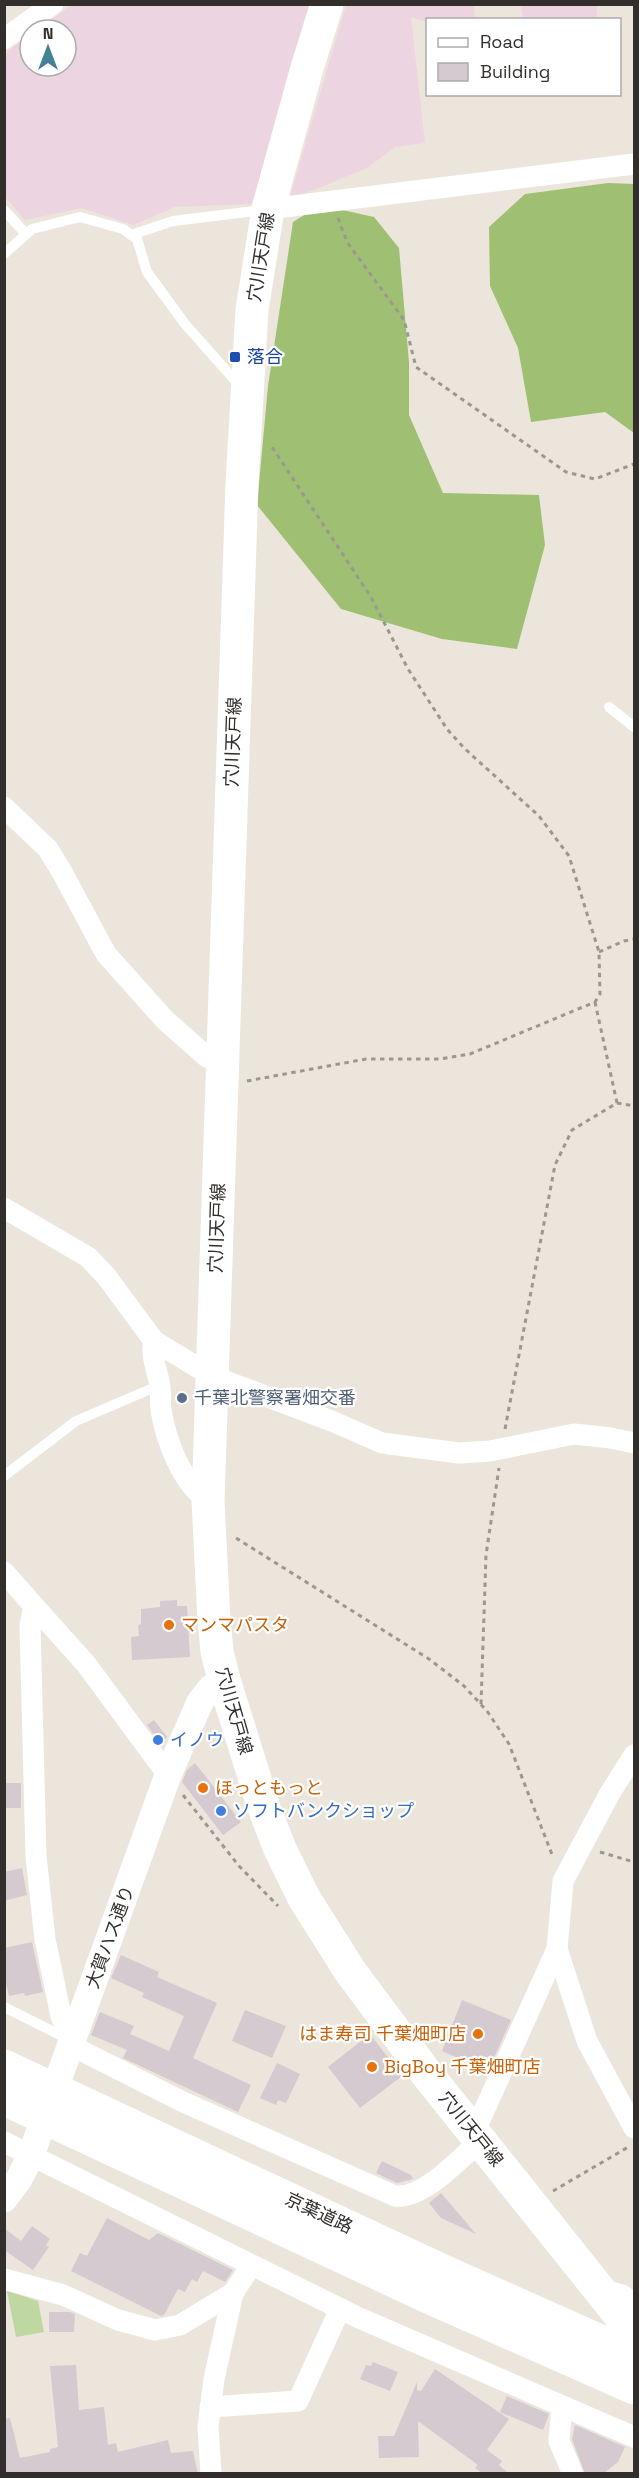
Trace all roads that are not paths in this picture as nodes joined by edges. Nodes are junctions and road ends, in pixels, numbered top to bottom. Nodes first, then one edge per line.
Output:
1 (53, 4) edge
2 (327, 4) edge
3 (4, 39) edge
4 (634, 164) edge
5 (268, 209) junction
6 (4, 210) edge
7 (26, 234) junction
8 (131, 235) junction
9 (4, 254) edge
10 (246, 402) junction
11 (609, 706) dead end
12 (634, 727) edge
13 (4, 807) edge
14 (223, 1075) junction
15 (4, 1208) edge
16 (154, 1341) junction
17 (212, 1376) junction
18 (160, 1385) junction
19 (634, 1443) edge
20 (4, 1476) edge
21 (208, 1511) junction
22 (8, 1579) edge
23 (34, 1605) junction
24 (224, 1680) junction
25 (634, 1755) edge
26 (168, 1775) junction
27 (557, 1949) junction
28 (4, 2007) edge
29 (71, 2048) junction
30 (4, 2066) edge
31 (4, 2099) edge
32 (634, 2128) edge
33 (477, 2137) junction
34 (4, 2142) edge
35 (33, 2151) junction
36 (4, 2199) edge
37 (251, 2266) junction
38 (4, 2279) edge
39 (233, 2293) junction
40 (615, 2300) edge
41 (340, 2309) junction
42 (634, 2333) edge
43 (634, 2356) edge
44 (634, 2388) edge
45 (562, 2406) junction
46 (210, 2407) junction
47 (634, 2437) edge
48 (211, 2474) edge
49 (573, 2474) edge

1 - 3 street
2 - 5 main road, 穴川天戸線
4 - 5 street
5 - 8 lane
5 - 10 main road, 穴川天戸線
6 - 7 lane
7 - 8 lane
7 - 9 lane
8 - 10 lane
10 - 14 main road, 穴川天戸線
11 - 12 lane
13 - 14 street
14 - 17 main road, 穴川天戸線
15 - 16 street
16 - 17 street
16 - 18 street
17 - 19 street
17 - 21 main road, 穴川天戸線
18 - 20 lane
18 - 21 street
21 - 24 main road, 穴川天戸線
22 - 23 street
23 - 26 street
23 - 29 street
24 - 26 street, 大賀ハス通り
24 - 33 main road, 穴川天戸線
25 - 27 street
26 - 29 street, 大賀ハス通り
27 - 32 street
27 - 33 street
28 - 29 lane
29 - 33 street
29 - 35 street, 大賀ハス通り
30 - 43 main road, 京葉道路
31 - 44 main road, 京葉道路
33 - 40 main road, 穴川天戸線
34 - 35 street
35 - 36 street, 大賀ハス通り
35 - 37 street
37 - 39 street
37 - 41 street
38 - 39 street
39 - 46 street
40 - 42 main road, 穴川天戸線
41 - 45 street
41 - 46 street
45 - 47 street
45 - 49 street
46 - 48 street

